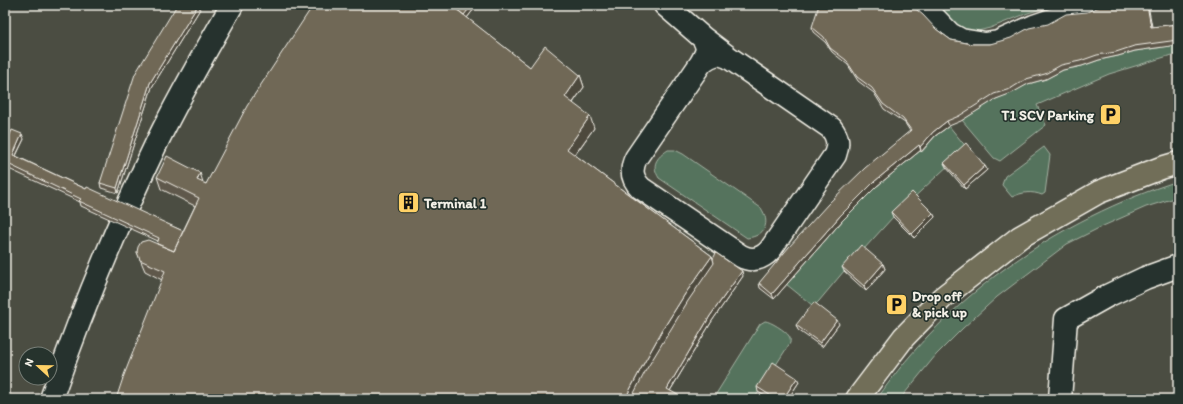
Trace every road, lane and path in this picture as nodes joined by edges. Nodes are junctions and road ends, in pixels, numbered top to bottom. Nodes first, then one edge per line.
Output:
1 (232, 5) edge
2 (665, 5) edge
3 (922, 5) edge
4 (1112, 5) edge
5 (702, 38) junction
6 (728, 57) junction
7 (701, 63) junction
8 (1178, 163) edge
9 (1178, 266) edge
10 (51, 399) edge
11 (857, 399) edge
12 (1060, 399) edge

1 - 10 lane
2 - 5 lane
3 - 4 lane
5 - 6 lane
5 - 7 lane
6 - 7 lane
6 - 7 lane
8 - 11 main road
9 - 12 lane

